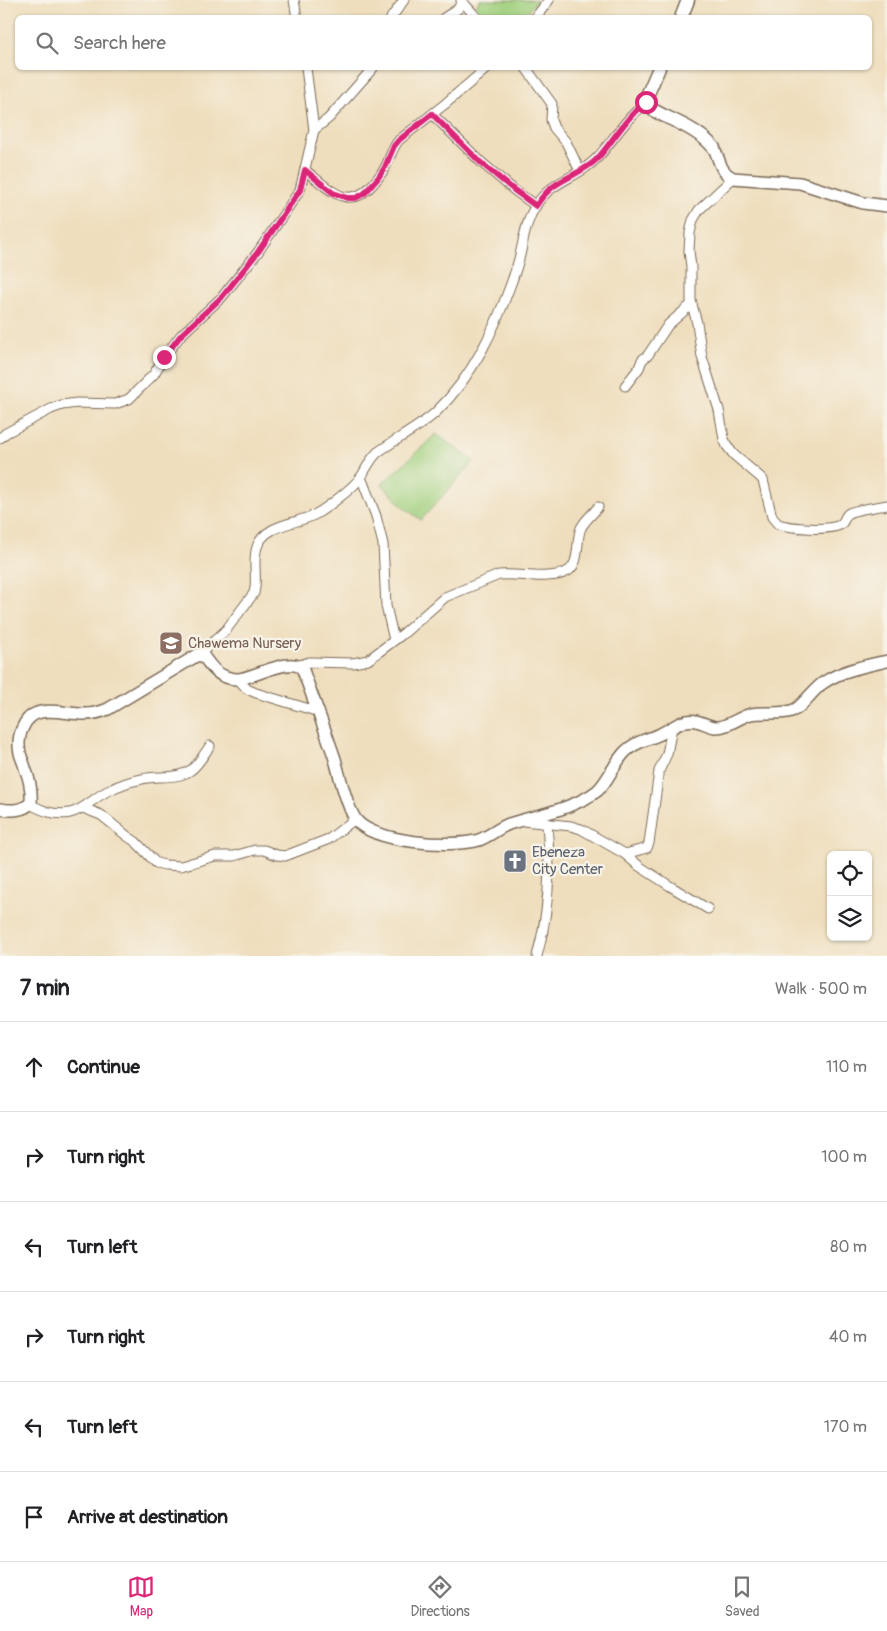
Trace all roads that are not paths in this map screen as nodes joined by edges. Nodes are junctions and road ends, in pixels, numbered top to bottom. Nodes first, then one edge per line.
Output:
1 (294, 0) edge
2 (404, 0) edge
3 (549, 0) edge
4 (688, 0) edge
5 (462, 1) edge
6 (296, 15) edge
7 (393, 15) edge
8 (449, 15) edge
9 (474, 15) edge
10 (537, 15) edge
11 (682, 15) edge
12 (306, 70) edge
13 (371, 70) edge
14 (484, 70) edge
15 (527, 70) edge
16 (658, 70) edge
17 (646, 104) junction
18 (432, 114) junction
19 (314, 130) junction
20 (714, 148) joint
21 (305, 170) junction
22 (580, 171) junction
23 (733, 178) junction
24 (536, 206) junction
25 (887, 206) edge
26 (692, 304) junction
27 (625, 386) dead end
28 (0, 438) edge
29 (361, 477) junction
30 (887, 506) edge
31 (598, 507) dead end
32 (394, 640) junction
33 (201, 652) junction
34 (887, 661) edge
35 (300, 665) junction
36 (238, 679) junction
37 (319, 712) junction
38 (672, 727) junction
39 (210, 746) dead end
40 (30, 804) junction
41 (83, 808) junction
42 (0, 809) edge
43 (355, 819) junction
44 (522, 821) junction
45 (546, 824) junction
46 (625, 854) junction
47 (708, 908) dead end
48 (537, 956) edge

1 - 6 street
2 - 7 street
3 - 10 street
4 - 11 main road
5 - 8 street
5 - 9 street
12 - 19 street
13 - 19 street
14 - 18 street
15 - 22 street
16 - 17 main road
17 - 20 main road
17 - 22 street
18 - 21 street
18 - 24 street
19 - 21 street
20 - 23 street
21 - 28 street
22 - 24 street
23 - 25 street
23 - 26 street
24 - 29 street
26 - 27 street
26 - 30 street
29 - 32 street
29 - 33 street
31 - 32 street
32 - 35 street
33 - 36 street
33 - 40 street
34 - 38 street
35 - 36 street
35 - 37 street
36 - 37 street
37 - 43 street
38 - 44 street
38 - 46 street
39 - 41 street
40 - 41 street
40 - 42 street
41 - 43 street
43 - 44 street
44 - 45 street
45 - 46 street
45 - 48 street
46 - 47 street

